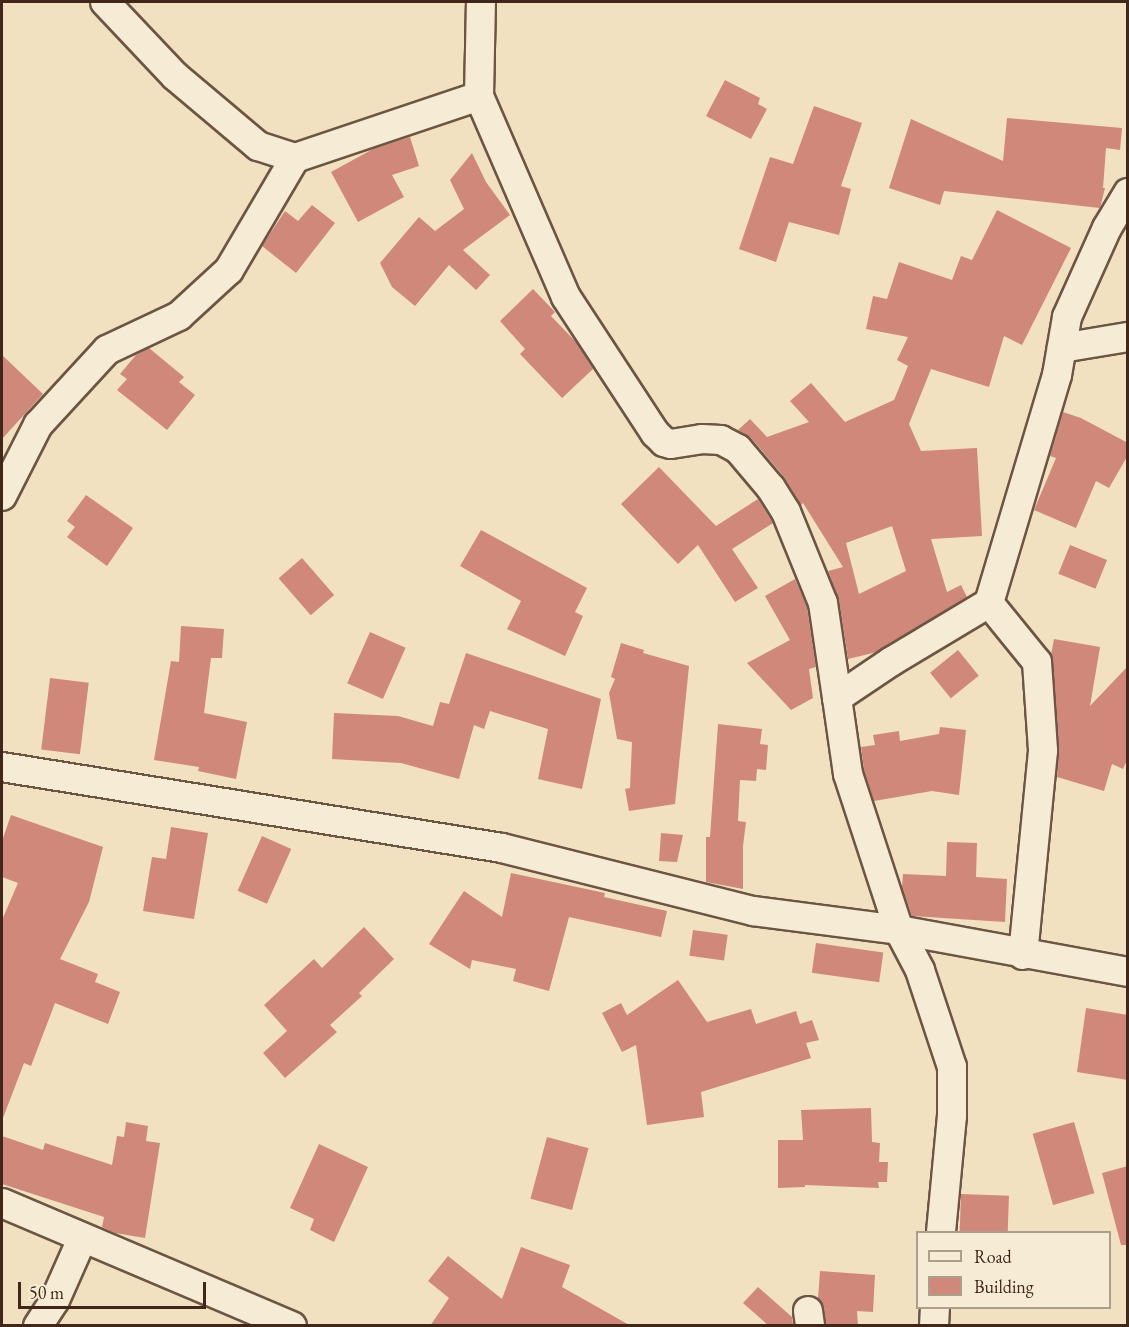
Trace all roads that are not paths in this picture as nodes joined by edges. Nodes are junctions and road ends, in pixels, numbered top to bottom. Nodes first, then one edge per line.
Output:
1 (105, 2) edge
2 (481, 2) edge
3 (479, 96) junction
4 (295, 158) junction
5 (1128, 193) edge
6 (1128, 336) edge
7 (1062, 348) junction
8 (2, 496) edge
9 (989, 603) junction
10 (837, 698) junction
11 (2, 767) edge
12 (899, 930) junction
13 (1023, 954) junction
14 (1128, 972) edge
15 (2, 1203) edge
16 (941, 1231) edge
17 (82, 1239) junction
18 (935, 1309) edge
19 (38, 1326) edge
20 (292, 1326) edge
21 (934, 1326) edge

1 - 4 street
2 - 3 street
3 - 4 street
3 - 10 street
4 - 8 street
5 - 7 street
6 - 7 street
7 - 9 street
9 - 10 street
9 - 13 street
10 - 12 street
11 - 12 street
12 - 13 street
12 - 16 street
13 - 14 street
15 - 17 street
17 - 19 street
17 - 20 street
18 - 21 street

